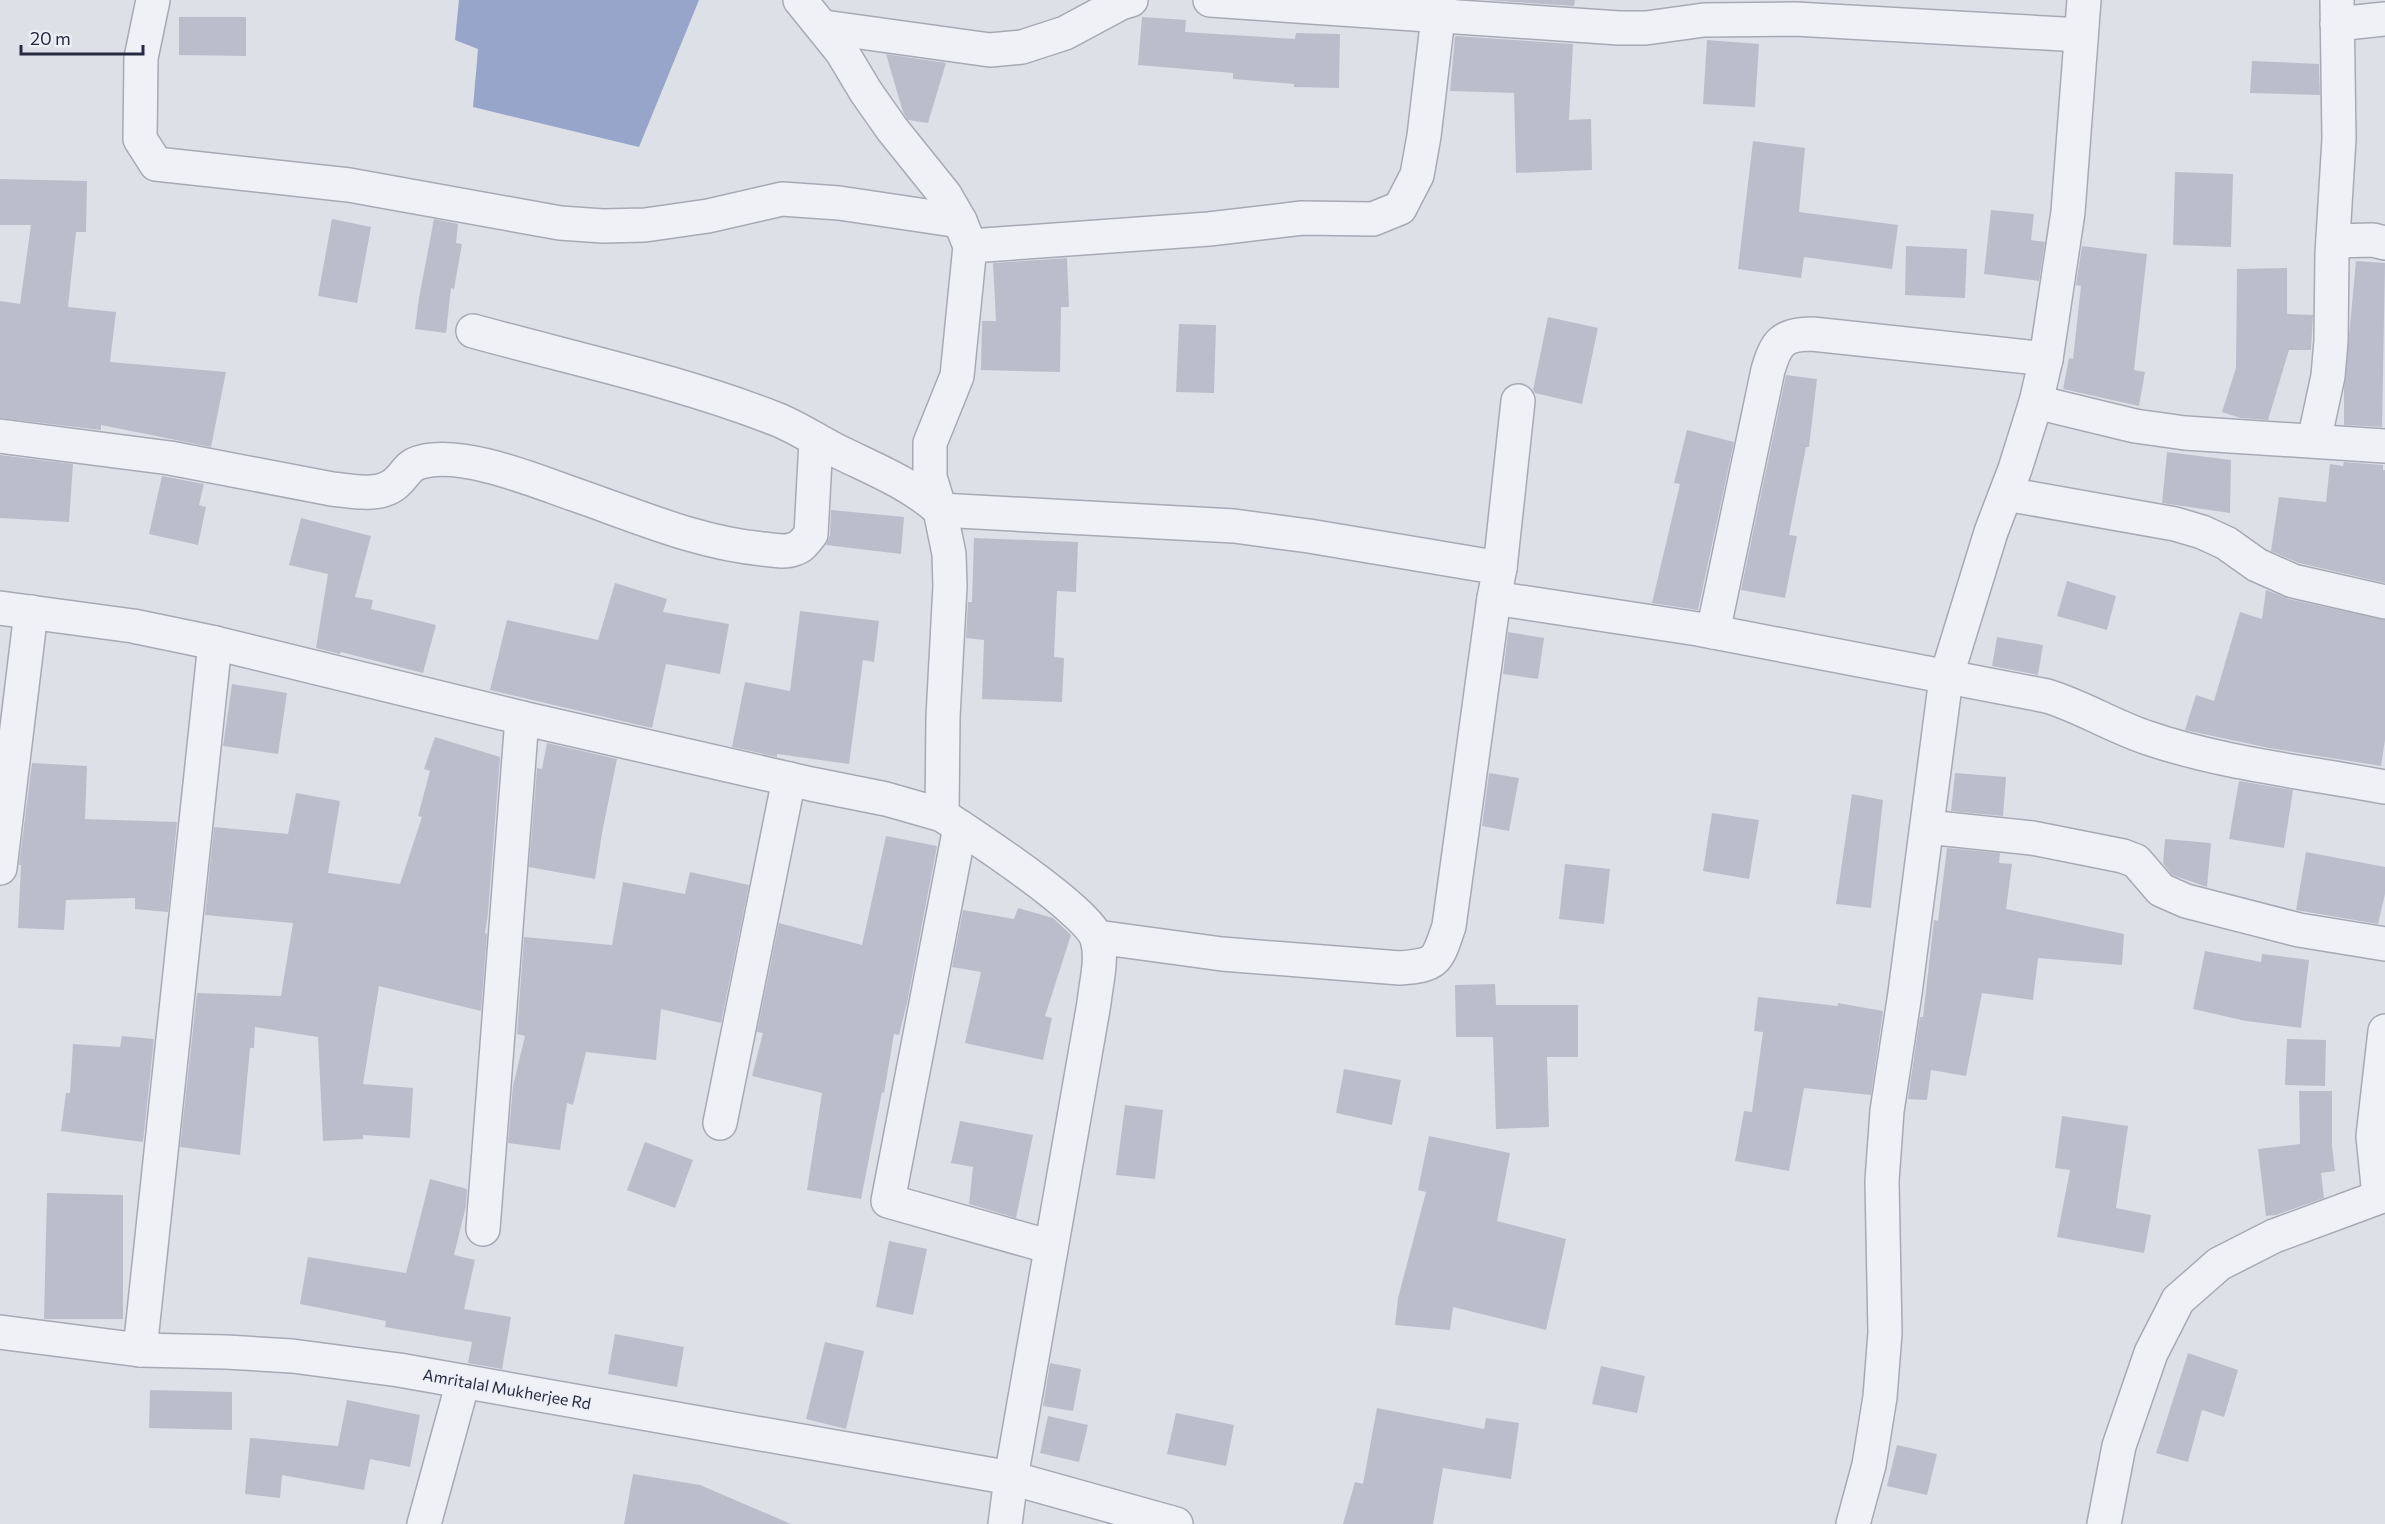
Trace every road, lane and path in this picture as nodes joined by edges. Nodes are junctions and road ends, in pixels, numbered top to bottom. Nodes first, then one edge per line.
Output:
1 (153, 0) edge
2 (800, 0) edge
3 (1131, 0) edge
4 (1210, 0) edge
5 (2084, 0) edge
6 (1439, 8) edge
7 (1704, 10) edge
8 (2337, 12) edge
9 (2385, 19) edge
10 (824, 27) junction
11 (2081, 35) junction
12 (965, 233) junction
13 (2333, 241) junction
14 (2385, 243) edge
15 (473, 331) dead end
16 (2046, 359) junction
17 (1518, 401) dead end
18 (2036, 402) junction
19 (0, 436) edge
20 (816, 441) junction
21 (2314, 441) junction
22 (2385, 446) edge
23 (2006, 494) junction
24 (940, 510) junction
25 (1497, 584) junction
26 (2385, 602) edge
27 (15, 610) edge
28 (1713, 632) junction
29 (215, 643) junction
30 (1946, 678) junction
31 (522, 718) junction
32 (789, 779) junction
33 (2385, 787) edge
34 (951, 821) junction
35 (1927, 827) junction
36 (0, 868) edge
37 (1097, 937) junction
38 (2385, 944) edge
39 (2385, 1031) edge
40 (720, 1123) dead end
41 (2382, 1195) edge
42 (483, 1229) dead end
43 (1051, 1247) junction
44 (0, 1332) edge
45 (140, 1350) junction
46 (463, 1382) junction
47 (1011, 1478) junction
48 (424, 1524) edge
49 (1005, 1524) edge
50 (1176, 1524) edge
51 (1853, 1524) edge
52 (2104, 1524) edge

1 - 12 street
2 - 10 street
3 - 10 street
4 - 6 street
5 - 11 street
6 - 7 street
6 - 12 street
7 - 11 street
8 - 9 street
8 - 13 street
10 - 12 street
11 - 16 street
12 - 24 street
13 - 14 street
13 - 21 street
15 - 20 street
16 - 18 street
16 - 28 street
17 - 25 street
18 - 21 street
18 - 23 street
19 - 20 street
20 - 24 street
21 - 22 street
23 - 26 street
23 - 30 street
24 - 25 street
24 - 34 street
25 - 28 street
25 - 37 street
27 - 29 street
27 - 36 street
28 - 30 street
29 - 31 street
29 - 45 street
30 - 33 street
30 - 35 street
31 - 32 street
31 - 42 street
32 - 34 street
32 - 40 street
34 - 37 street
34 - 43 street
35 - 38 street
35 - 51 street
37 - 43 street
39 - 41 street
41 - 52 street
43 - 47 street
44 - 45 street, Amritalal Mukherjee Rd
45 - 46 street, Amritalal Mukherjee Rd
46 - 47 street, Amritalal Mukherjee Rd
46 - 48 street
47 - 49 street
47 - 50 street, Amritalal Mukherjee Rd

